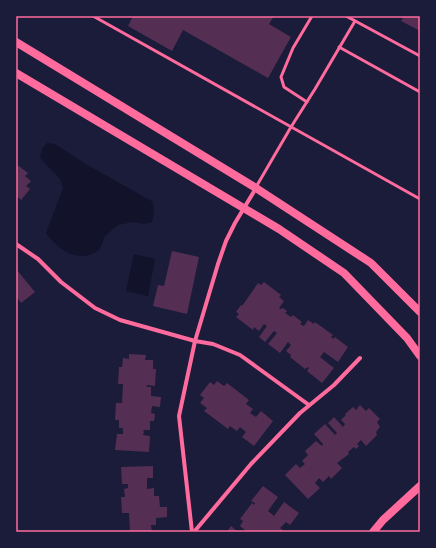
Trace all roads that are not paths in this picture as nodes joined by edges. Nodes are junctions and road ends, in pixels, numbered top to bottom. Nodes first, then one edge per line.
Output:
1 (93, 16) edge
2 (312, 16) edge
3 (346, 16) edge
4 (355, 21) junction
5 (16, 42) edge
6 (339, 47) junction
7 (420, 56) edge
8 (16, 73) edge
9 (420, 92) edge
10 (307, 102) junction
11 (291, 127) junction
12 (256, 188) junction
13 (420, 199) edge
14 (243, 208) junction
15 (16, 244) edge
16 (420, 312) edge
17 (195, 341) junction
18 (420, 356) edge
19 (360, 358) dead end
20 (309, 405) junction
21 (420, 486) edge
22 (193, 532) edge
23 (373, 532) edge

1 - 11 lane
2 - 10 lane
3 - 4 lane
4 - 6 lane
4 - 7 lane
5 - 12 main road
6 - 9 lane
6 - 10 lane
8 - 14 main road
10 - 11 lane
11 - 12 lane
11 - 13 lane
12 - 14 street
12 - 16 main road
14 - 17 street
14 - 18 main road
15 - 17 street
17 - 20 street
17 - 22 street
19 - 20 street
20 - 22 street
21 - 23 main road

